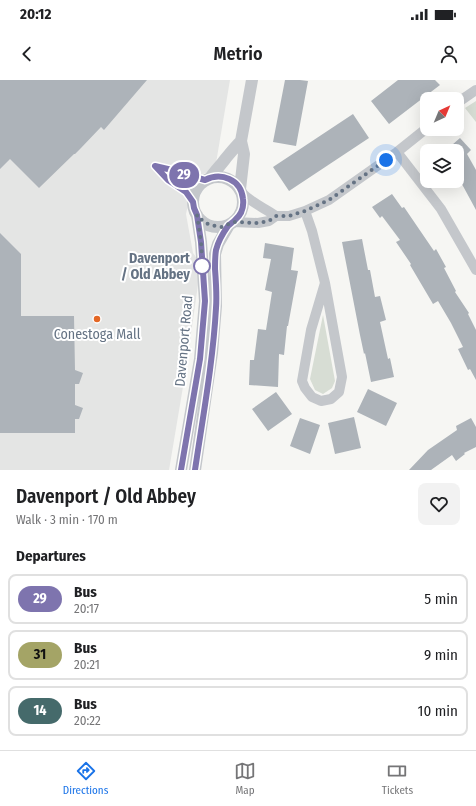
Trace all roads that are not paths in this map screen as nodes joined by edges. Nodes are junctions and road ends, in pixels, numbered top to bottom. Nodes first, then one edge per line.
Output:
1 (252, 80) edge
2 (476, 90) edge
3 (464, 98) edge
4 (420, 134) edge
5 (241, 141) junction
6 (397, 152) junction
7 (210, 178) junction
8 (241, 190) junction
9 (305, 211) junction
10 (197, 215) junction
11 (276, 216) junction
12 (231, 224) junction
13 (476, 270) edge
14 (325, 283) junction
15 (182, 470) edge
16 (195, 470) edge

1 - 5 street
2 - 3 street
4 - 6 street
5 - 7 street
5 - 8 street
6 - 9 street
6 - 13 street
7 - 8 street
7 - 10 street
8 - 11 street
8 - 12 street
9 - 11 street
9 - 14 street
10 - 12 street
10 - 15 street, Davenport Road
11 - 12 street
12 - 16 street, Davenport Road
14 - 14 street

